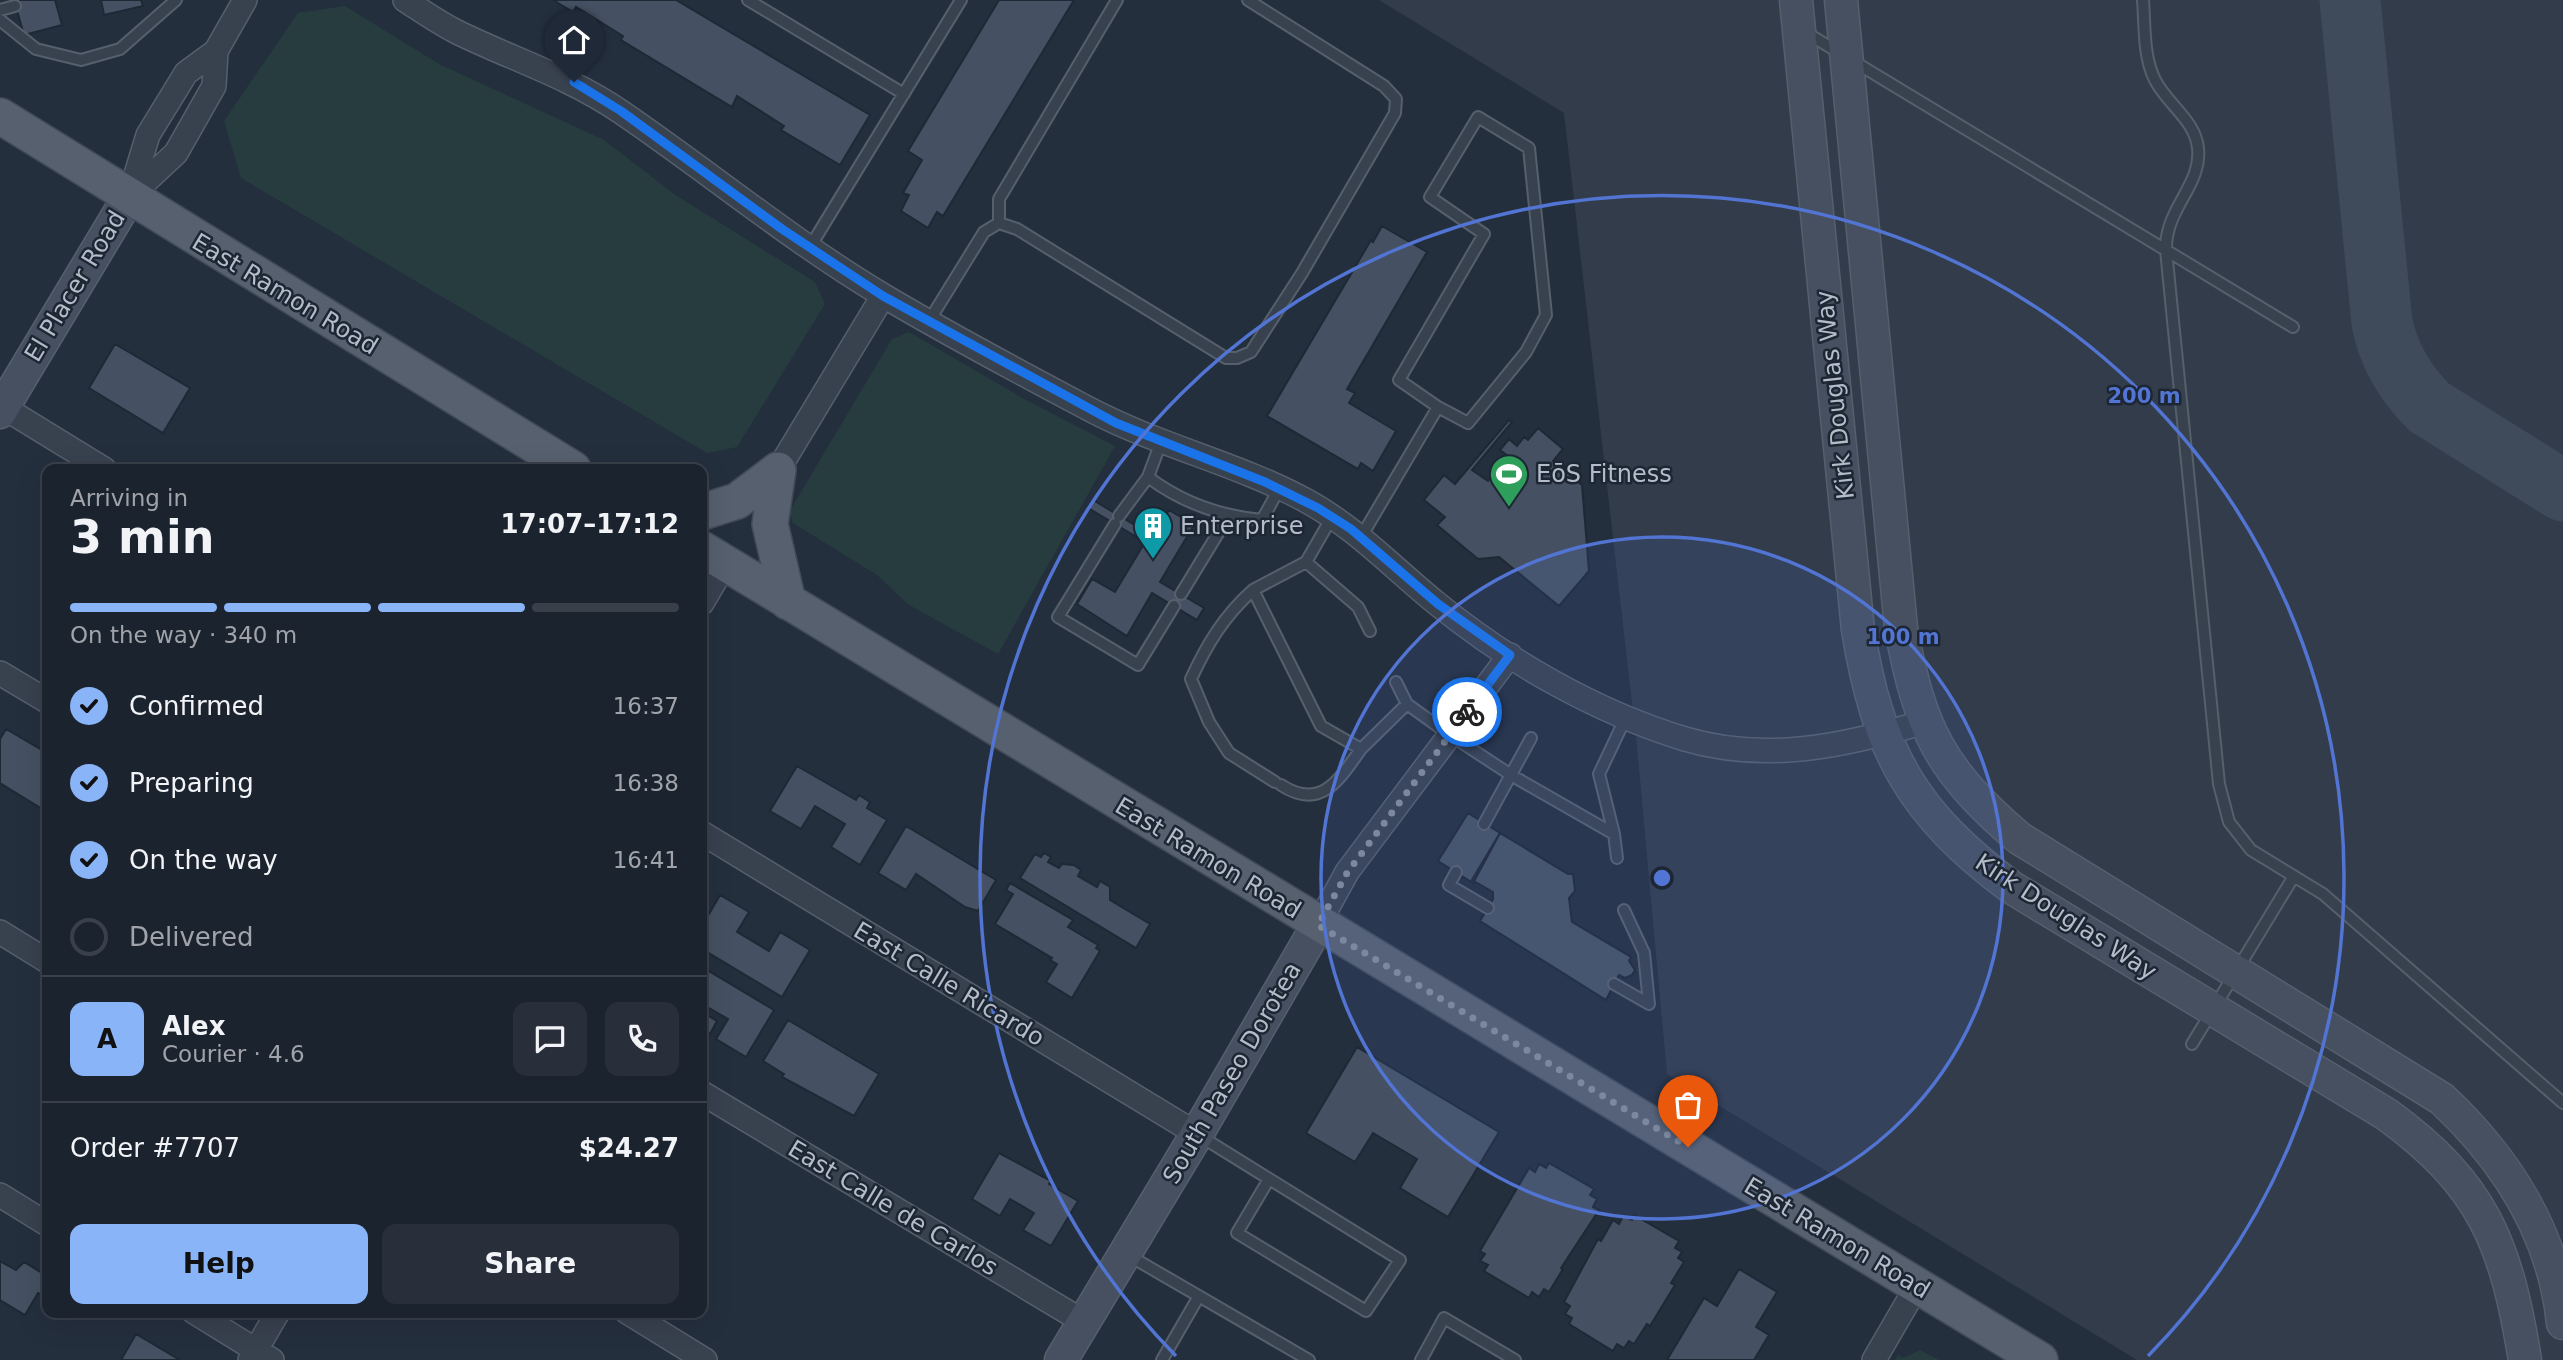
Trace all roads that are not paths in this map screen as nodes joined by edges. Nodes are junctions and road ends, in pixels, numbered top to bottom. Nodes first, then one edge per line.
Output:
1 (176, 0) edge
2 (245, 0) edge
3 (405, 0) edge
4 (748, 0) edge
5 (961, 0) edge
6 (1117, 0) edge
7 (1248, 0) edge
8 (1840, 0) edge
9 (2143, 0) edge
10 (15, 6) dead end
11 (0, 10) edge
12 (1798, 15) edge
13 (0, 20) edge
14 (216, 51) junction
15 (1846, 57) junction
16 (904, 94) junction
17 (0, 116) edge
18 (129, 197) junction
19 (999, 223) junction
20 (810, 247) junction
21 (2166, 250) junction
22 (883, 296) junction
23 (929, 321) junction
24 (2293, 327) dead end
25 (1438, 407) junction
26 (1, 410) edge
27 (1161, 442) junction
28 (95, 464) edge
29 (565, 464) edge
30 (778, 470) junction
31 (1148, 477) junction
32 (1279, 489) junction
33 (707, 510) edge
34 (1228, 517) junction
35 (1332, 517) junction
36 (1361, 537) junction
37 (713, 556) edge
38 (1306, 562) junction
39 (707, 582) edge
40 (1253, 590) junction
41 (1181, 594) dead end
42 (789, 602) junction
43 (1174, 606) dead end
44 (1370, 631) dead end
45 (1510, 655) junction
46 (0, 673) edge
47 (1396, 682) dead end
48 (42, 698) edge
49 (1407, 704) junction
50 (1626, 717) junction
51 (1924, 722) junction
52 (1884, 734) junction
53 (1450, 735) junction
54 (1531, 738) dead end
55 (1361, 749) junction
56 (1511, 775) junction
57 (1483, 824) dead end
58 (1614, 834) junction
59 (707, 836) edge
60 (1617, 858) dead end
61 (1456, 872) dead end
62 (2294, 876) junction
63 (1488, 908) dead end
64 (1624, 910) dead end
65 (1318, 925) junction
66 (0, 932) edge
67 (42, 958) edge
68 (2236, 971) junction
69 (1614, 984) dead end
70 (2213, 1009) junction
71 (2192, 1044) dead end
72 (707, 1096) edge
73 (2563, 1103) edge
74 (1197, 1134) junction
75 (1269, 1179) junction
76 (0, 1195) edge
77 (42, 1221) edge
78 (1126, 1253) junction
79 (1917, 1286) junction
80 (1199, 1296) junction
81 (203, 1318) edge
82 (275, 1318) edge
83 (637, 1318) edge
84 (1084, 1322) junction
85 (2563, 1323) edge
86 (259, 1357) edge
87 (705, 1360) edge
88 (1061, 1360) edge
89 (1162, 1360) edge
90 (1308, 1360) edge
91 (1421, 1360) edge
92 (1515, 1360) edge
93 (1874, 1360) edge
94 (2039, 1360) edge
95 (2525, 1360) edge

1 - 13 lane
2 - 14 street, El Placer Road
3 - 20 street
4 - 16 lane
5 - 16 lane
6 - 19 lane
7 - 19 lane
8 - 15 street, Kirk Douglas Way
9 - 21 lane
10 - 11 lane
12 - 15 lane
12 - 52 street, Kirk Douglas Way
14 - 18 street, El Placer Road
14 - 18 street, El Placer Road
15 - 21 lane
15 - 51 street, Kirk Douglas Way
16 - 20 lane
17 - 18 main road, East Ramon Road
18 - 26 street, El Placer Road
18 - 29 main road, East Ramon Road
19 - 23 lane
20 - 22 street
21 - 24 lane
21 - 62 lane
22 - 23 street
22 - 30 street
23 - 27 street
25 - 25 lane
25 - 36 lane
26 - 28 street
27 - 31 lane
27 - 32 street
30 - 33 main road
30 - 42 main road
31 - 34 lane
31 - 43 lane
32 - 34 lane
32 - 35 street
34 - 41 lane
35 - 36 street
35 - 38 lane
36 - 45 street
37 - 39 street
37 - 42 main road, East Ramon Road
38 - 40 lane
38 - 44 lane
40 - 55 lane
40 - 55 lane
42 - 65 main road, East Ramon Road
45 - 50 street
45 - 53 street, South Paseo Dorotea
46 - 48 street
47 - 49 lane
49 - 53 lane
49 - 55 lane
50 - 52 street
50 - 58 lane
51 - 52 street
51 - 68 street, Kirk Douglas Way
52 - 70 street, Kirk Douglas Way
53 - 56 lane
53 - 65 street, South Paseo Dorotea
54 - 56 lane
56 - 57 lane
56 - 58 lane
58 - 60 lane
59 - 74 street, East Calle Ricardo
61 - 63 lane
62 - 68 lane
62 - 73 lane
64 - 69 lane
65 - 74 street, South Paseo Dorotea
65 - 79 main road, East Ramon Road
66 - 67 street
68 - 70 lane
68 - 85 street, Kirk Douglas Way
70 - 71 lane
70 - 95 street, Kirk Douglas Way
72 - 84 street, East Calle de Carlos
74 - 75 lane
74 - 78 street, South Paseo Dorotea
75 - 75 lane
76 - 77 street
78 - 80 lane
78 - 84 street, South Paseo Dorotea
79 - 93 street
79 - 94 main road, East Ramon Road
80 - 89 lane
80 - 90 lane
81 - 86 street
82 - 86 street
83 - 87 street
84 - 88 street, South Paseo Dorotea
91 - 92 lane

